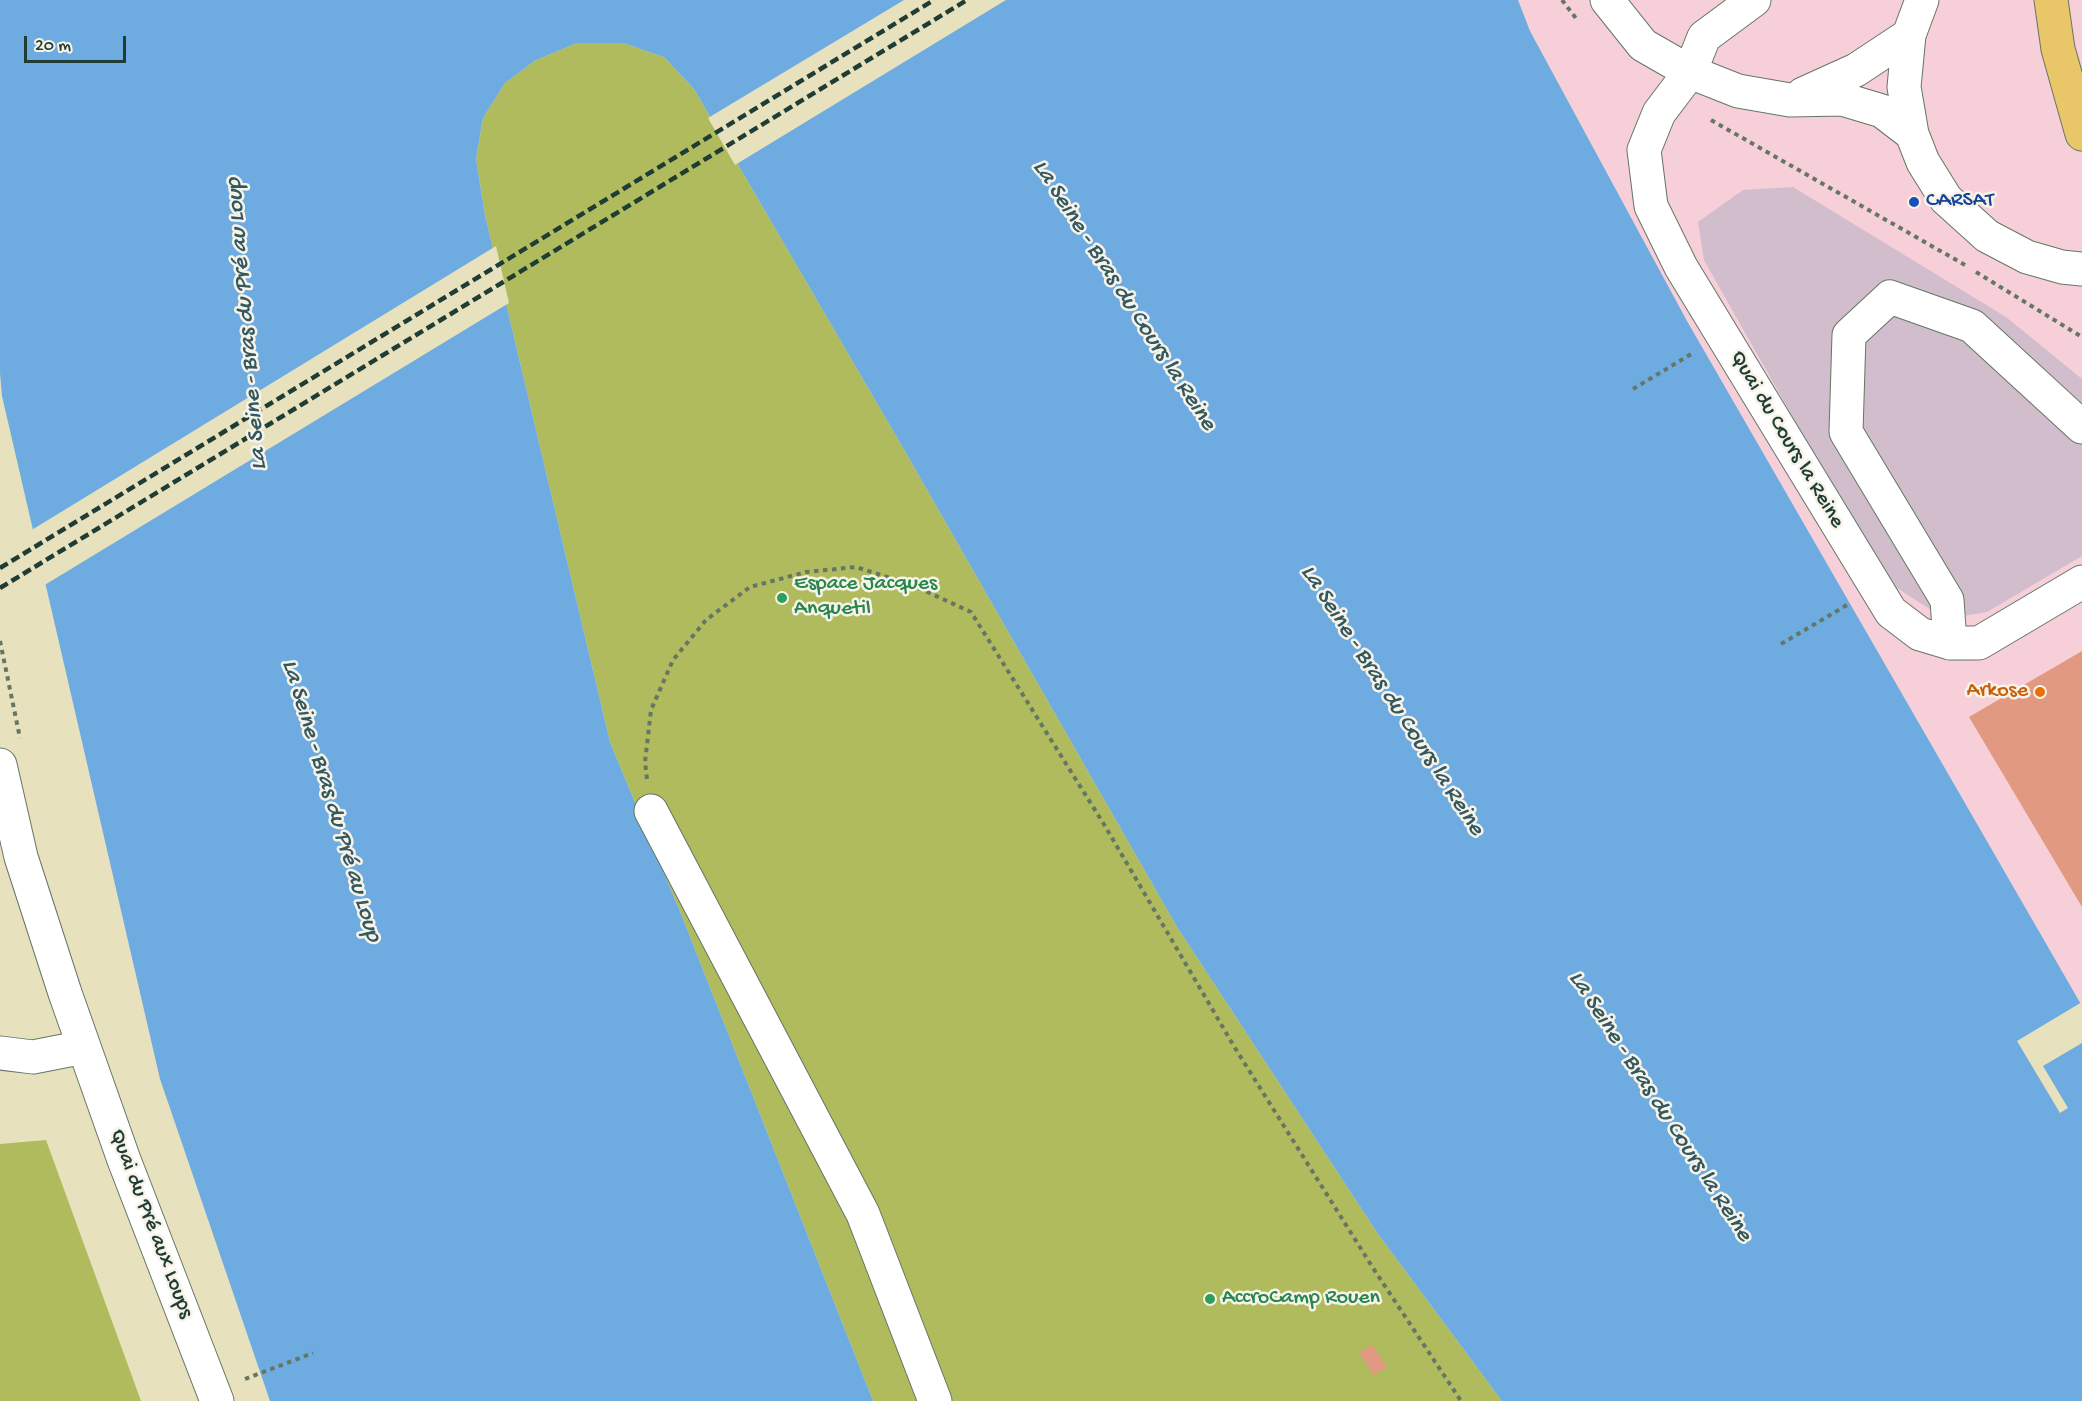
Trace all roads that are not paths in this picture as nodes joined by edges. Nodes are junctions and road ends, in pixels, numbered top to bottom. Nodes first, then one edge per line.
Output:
1 (1607, 0) edge
2 (1754, 0) edge
3 (1922, 0) edge
4 (2051, 0) edge
5 (1909, 35) junction
6 (1690, 72) junction
7 (1791, 100) junction
8 (1912, 134) junction
9 (2082, 134) edge
10 (2082, 268) edge
11 (2082, 427) edge
12 (2082, 582) edge
13 (1950, 643) junction
14 (0, 765) edge
15 (651, 811) road end
16 (84, 1047) junction
17 (0, 1053) edge
18 (221, 1392) edge
19 (935, 1401) edge

1 - 6 street
2 - 6 street, Quai du Cours la Reine
3 - 5 street
4 - 9 main road
5 - 7 street
5 - 8 street
6 - 7 street
6 - 13 street, Quai du Cours la Reine
7 - 8 street
8 - 10 street
11 - 13 street
12 - 13 street, Quai du Cours la Reine
14 - 16 street, Quai du Pré aux Loups
15 - 19 street
16 - 17 street
16 - 18 street, Quai du Pré aux Loups

